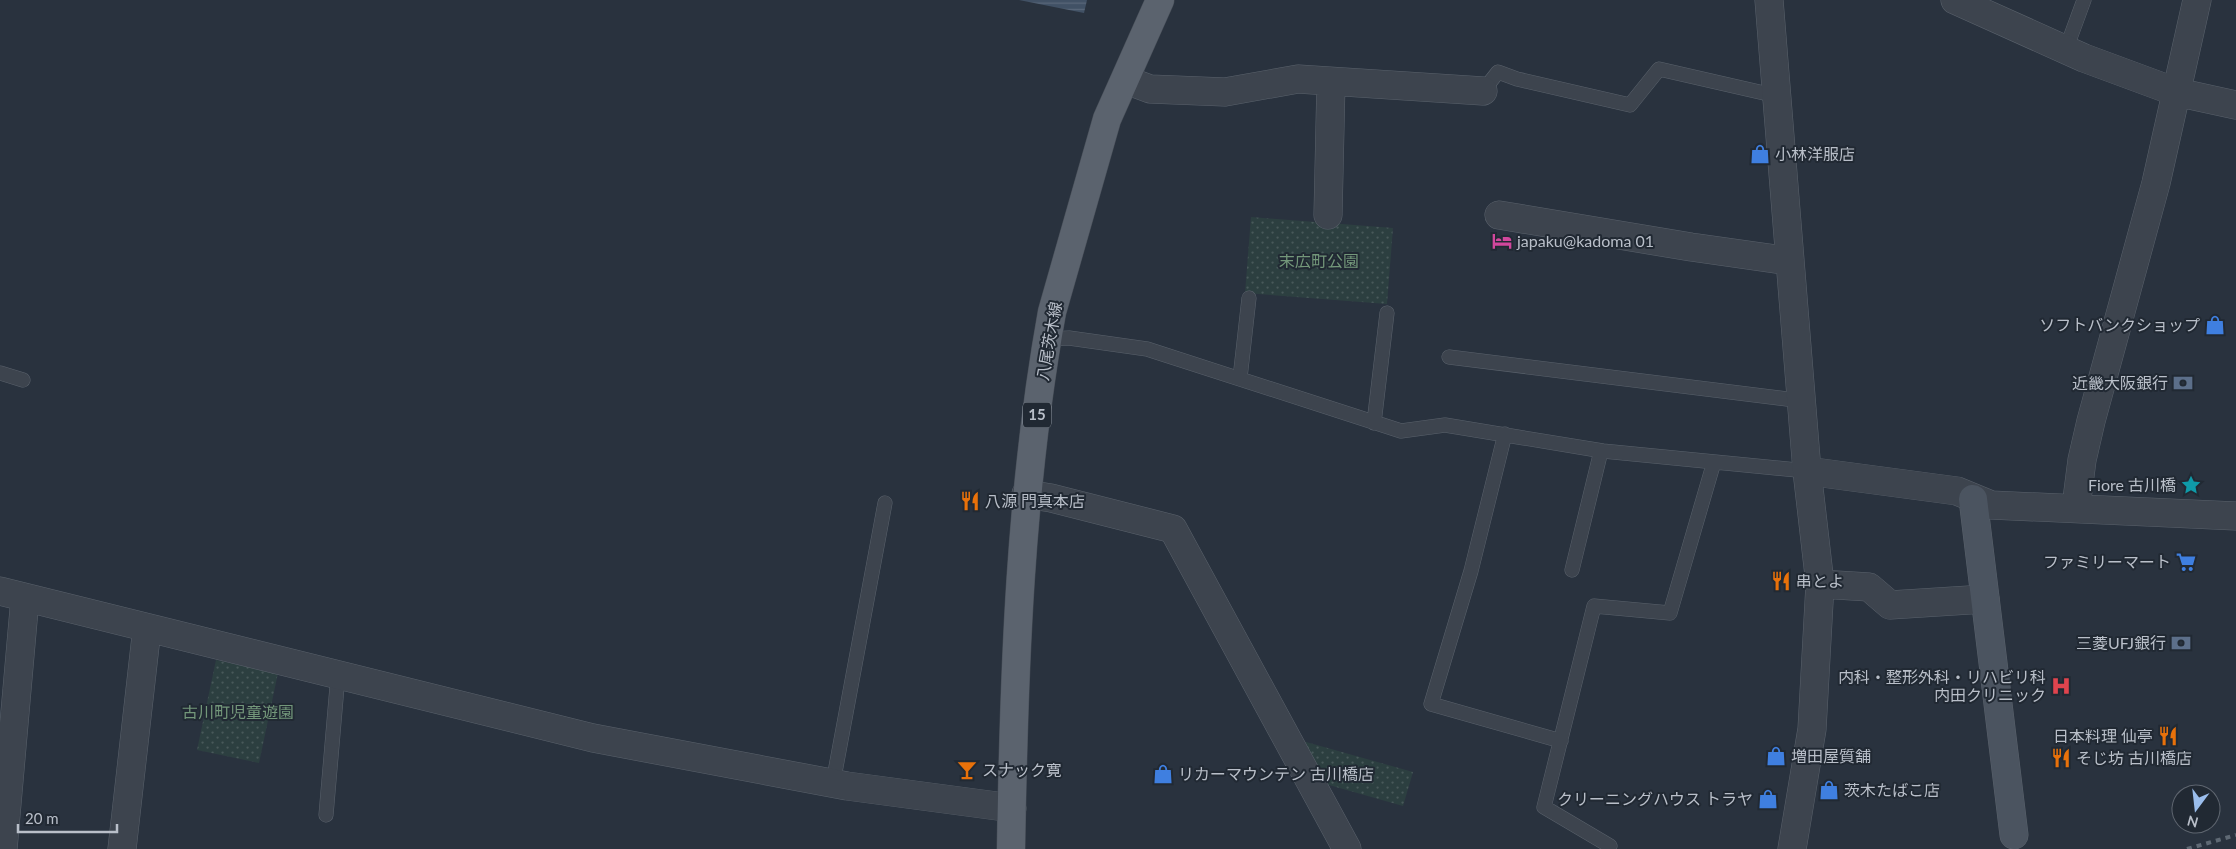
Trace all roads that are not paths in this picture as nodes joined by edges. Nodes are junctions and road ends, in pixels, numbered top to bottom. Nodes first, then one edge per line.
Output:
1 (1160, 0) edge
2 (1955, 0) edge
3 (2084, 0) edge
4 (2197, 0) edge
5 (1763, 1) edge
6 (2066, 50) junction
7 (1126, 80) junction
8 (1331, 82) junction
9 (1484, 91) joint
10 (2176, 92) junction
11 (1777, 96) junction
12 (2236, 105) edge
13 (1328, 215) dead end
14 (1499, 215) dead end
15 (1789, 260) junction
16 (1250, 298) dead end
17 (1387, 312) dead end
18 (1047, 339) junction
19 (1449, 356) dead end
20 (0, 373) edge
21 (1240, 378) junction
22 (23, 380) dead end
23 (1803, 400) junction
24 (1374, 423) junction
25 (1505, 434) junction
26 (1601, 451) junction
27 (1714, 462) junction
28 (1807, 471) junction
29 (1026, 494) junction
30 (1973, 499) junction
31 (886, 503) dead end
32 (2076, 507) junction
33 (2232, 516) edge
34 (1572, 570) dead end
35 (1820, 584) junction
36 (12, 594) edge
37 (1985, 599) junction
38 (147, 628) junction
39 (338, 675) junction
40 (1561, 741) junction
41 (832, 784) junction
42 (1012, 808) junction
43 (326, 815) dead end
44 (2014, 835) dead end
45 (1610, 846) dead end
46 (3, 849) edge
47 (122, 849) edge
48 (1011, 849) edge
49 (1347, 849) edge
50 (1792, 849) edge

1 - 7 main road, 八尾茨木線 / 15
2 - 6 street
3 - 6 lane
4 - 10 street
5 - 11 street
6 - 10 street
7 - 8 street
7 - 18 main road, 八尾茨木線 / 15
8 - 9 street
8 - 13 street
9 - 11 lane
10 - 12 street
10 - 32 street
11 - 15 street
14 - 15 street
15 - 23 street
16 - 21 lane
17 - 24 lane
18 - 21 lane
18 - 29 main road, 八尾茨木線 / 15
19 - 23 lane
20 - 22 lane
21 - 24 lane
23 - 28 street
24 - 25 lane
25 - 26 lane
25 - 40 lane
26 - 27 lane
26 - 34 lane
27 - 28 lane
27 - 40 lane
28 - 30 street
28 - 35 street
29 - 42 main road, 八尾茨木線 / 15
29 - 49 street
30 - 32 street
30 - 37 street
31 - 41 lane
32 - 33 street
35 - 37 street
35 - 50 street
36 - 38 street
36 - 46 street
37 - 44 street
38 - 39 street
38 - 47 street
39 - 41 street
39 - 43 lane
40 - 45 lane
41 - 42 street
42 - 48 main road, 八尾茨木線 / 15

